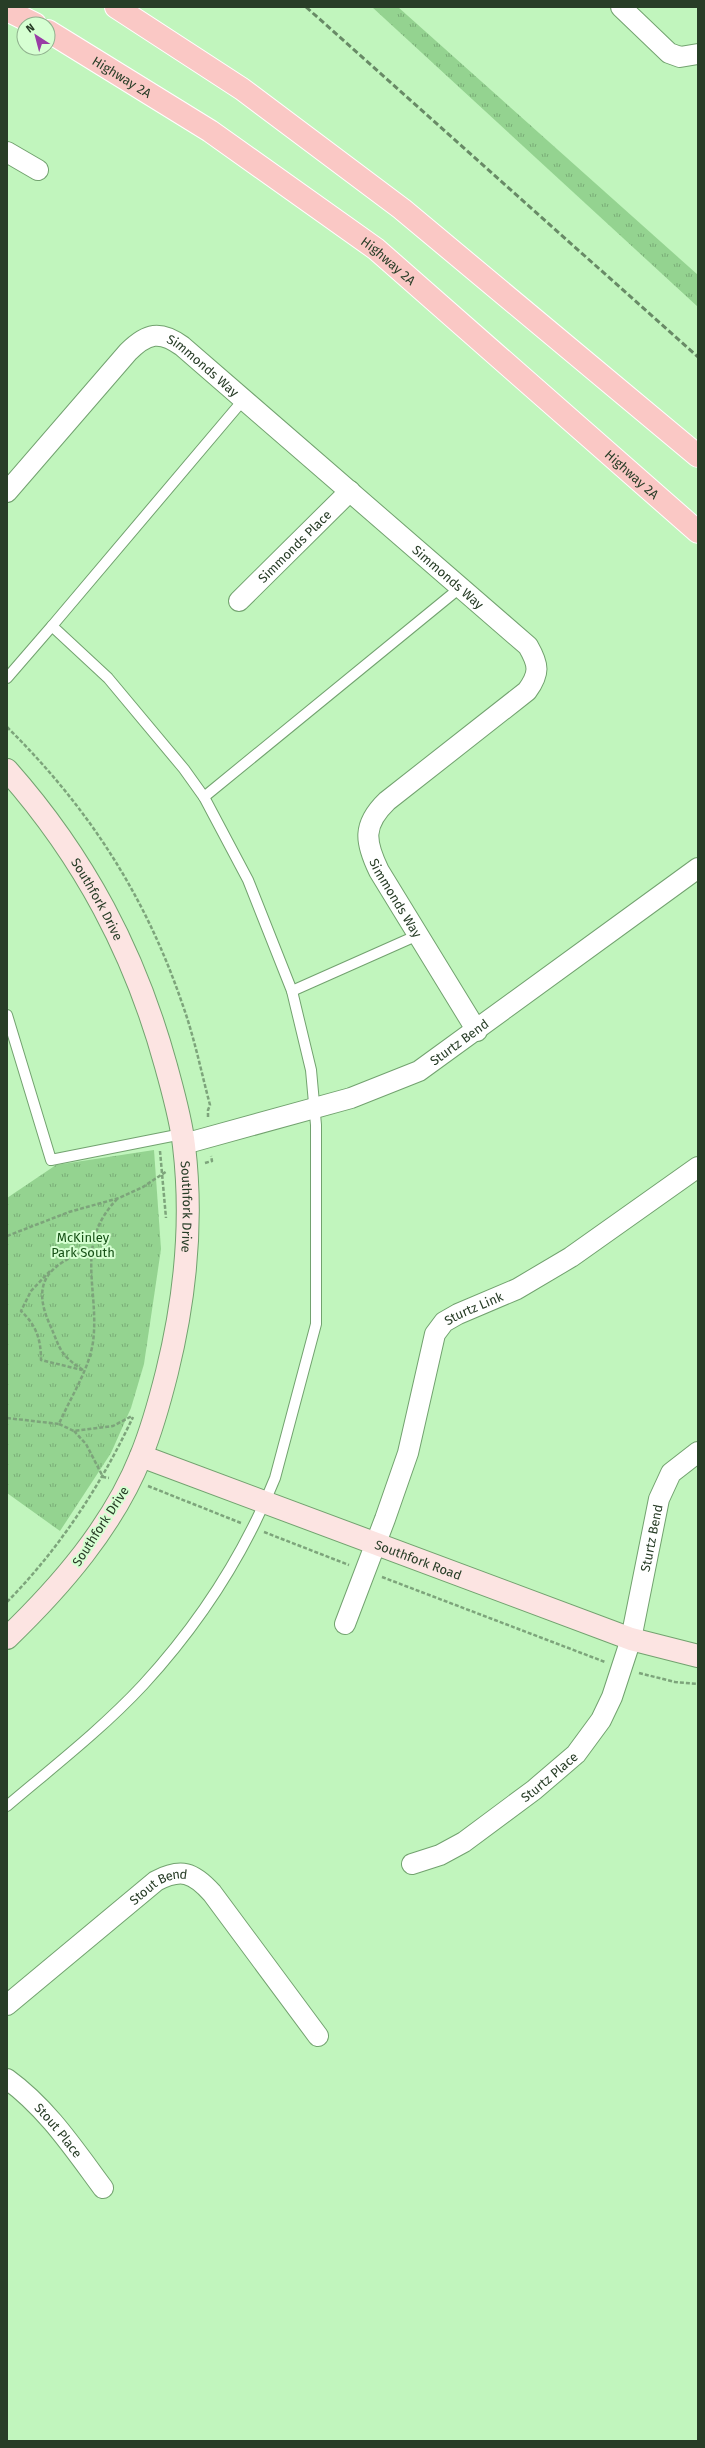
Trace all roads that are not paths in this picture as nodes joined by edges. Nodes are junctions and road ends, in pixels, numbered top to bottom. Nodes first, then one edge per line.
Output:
1 (116, 7) edge
2 (621, 7) edge
3 (7, 10) edge
4 (19, 16) edge
5 (56, 36) edge
6 (698, 54) edge
7 (7, 152) edge
8 (38, 170) dead end
9 (244, 399) junction
10 (698, 456) edge
11 (350, 491) junction
12 (7, 492) edge
13 (698, 532) edge
14 (461, 587) junction
15 (239, 601) dead end
16 (52, 626) junction
17 (7, 678) edge
18 (7, 770) edge
19 (204, 797) junction
20 (698, 868) edge
21 (418, 935) junction
22 (292, 990) junction
23 (7, 1015) edge
24 (477, 1031) junction
25 (315, 1108) junction
26 (183, 1139) junction
27 (698, 1167) edge
28 (698, 1452) edge
29 (141, 1456) junction
30 (265, 1502) junction
31 (376, 1544) junction
32 (345, 1624) dead end
33 (7, 1638) edge
34 (631, 1639) junction
35 (698, 1656) edge
36 (7, 1806) edge
37 (412, 1864) dead end
38 (7, 2005) edge
39 (318, 2036) dead end
40 (7, 2078) edge
41 (103, 2188) dead end

1 - 10 main road
2 - 6 street
3 - 4 main road
5 - 13 main road, Highway 2A
7 - 8 street
9 - 11 street, Simmonds Way
9 - 12 street, Simmonds Way
9 - 16 lane
11 - 14 street, Simmonds Way
11 - 15 street, Simmonds Place
14 - 19 lane
14 - 21 street, Simmonds Way
16 - 17 lane
16 - 19 lane
18 - 26 street, Southfork Drive
19 - 22 lane
20 - 24 street, Sturtz Bend
21 - 22 lane
21 - 24 street, Simmonds Way
22 - 25 lane
23 - 26 lane
24 - 25 street, Sturtz Bend
25 - 26 street, Sturtz Bend
25 - 30 lane
26 - 29 street, Southfork Drive
27 - 31 street, Sturtz Link
28 - 34 street, Sturtz Bend
29 - 30 street, Southfork Road
29 - 33 street, Southfork Drive
30 - 31 street, Southfork Road
30 - 36 lane
31 - 32 street, Sturtz Link
31 - 34 street, Southfork Road
34 - 35 street, Southfork Road
34 - 37 street, Sturtz Place
38 - 39 street, Stout Bend
40 - 41 street, Stout Place

